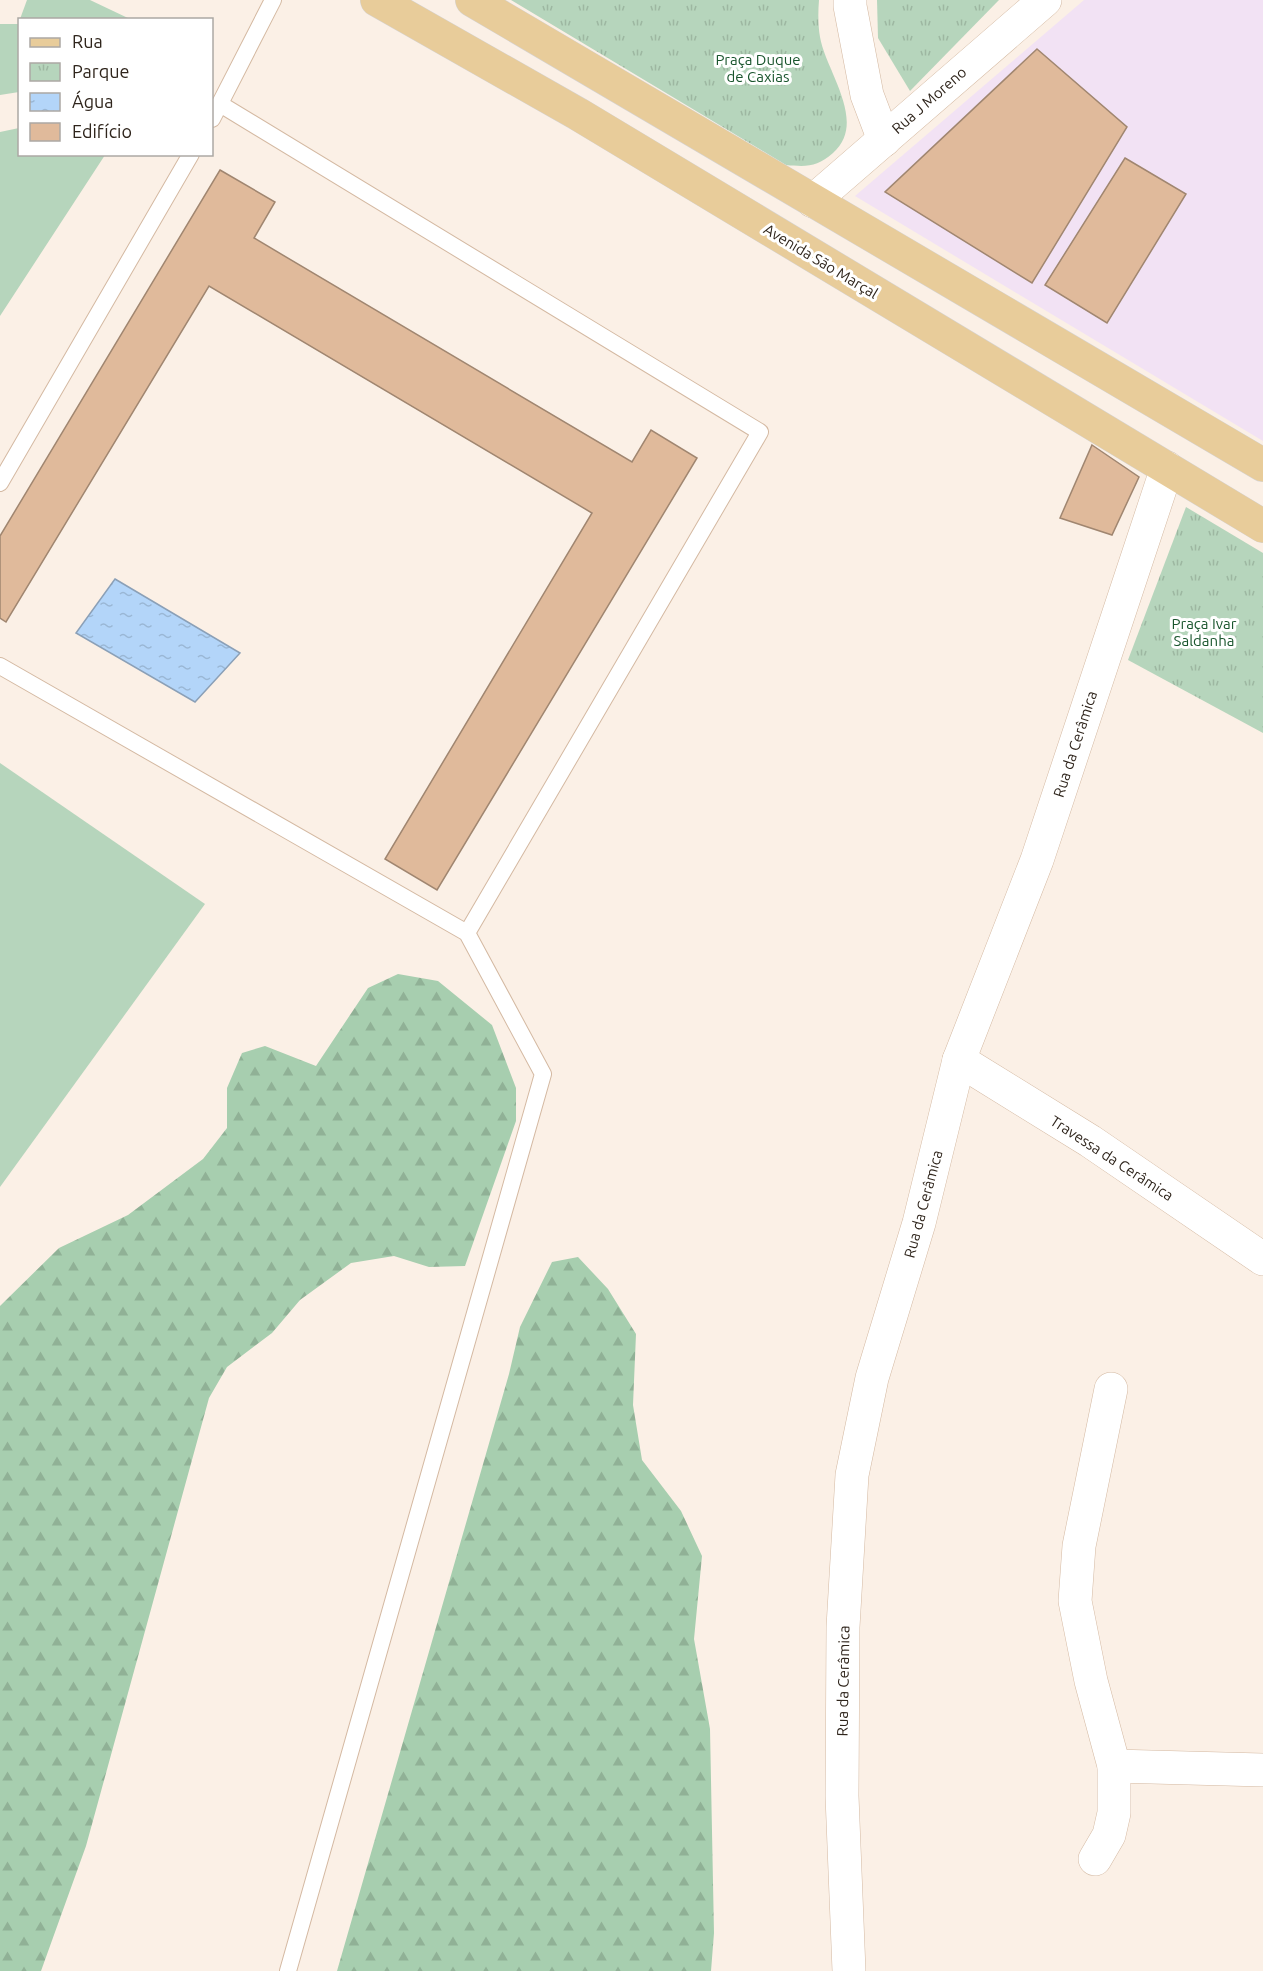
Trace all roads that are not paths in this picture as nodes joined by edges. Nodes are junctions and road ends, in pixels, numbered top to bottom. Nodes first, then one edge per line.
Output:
1 (273, 0) edge
2 (377, 0) edge
3 (472, 0) edge
4 (850, 0) edge
5 (1045, 0) edge
6 (220, 104) junction
7 (213, 117) edge
8 (884, 140) junction
9 (190, 156) edge
10 (813, 201) junction
11 (1263, 465) edge
12 (1167, 468) junction
13 (0, 483) edge
14 (1263, 526) edge
15 (0, 666) edge
16 (467, 933) junction
17 (959, 1060) junction
18 (1263, 1259) edge
19 (1111, 1389) dead end
20 (1114, 1766) junction
21 (1263, 1770) edge
22 (1095, 1859) dead end
23 (288, 1971) edge
24 (849, 1971) edge

1 - 6 lane
2 - 12 main road, Avenida São Marçal
3 - 10 main road
4 - 8 street
5 - 8 street, Rua J Moreno
6 - 7 lane
6 - 16 lane
8 - 10 street, Rua J Moreno
9 - 13 lane
10 - 11 main road
12 - 14 main road, Avenida São Marçal
12 - 17 street, Rua da Cerâmica
15 - 16 lane
16 - 23 lane
17 - 18 street, Travessa da Cerâmica
17 - 24 street, Rua da Cerâmica
19 - 20 street
20 - 21 street
20 - 22 street

